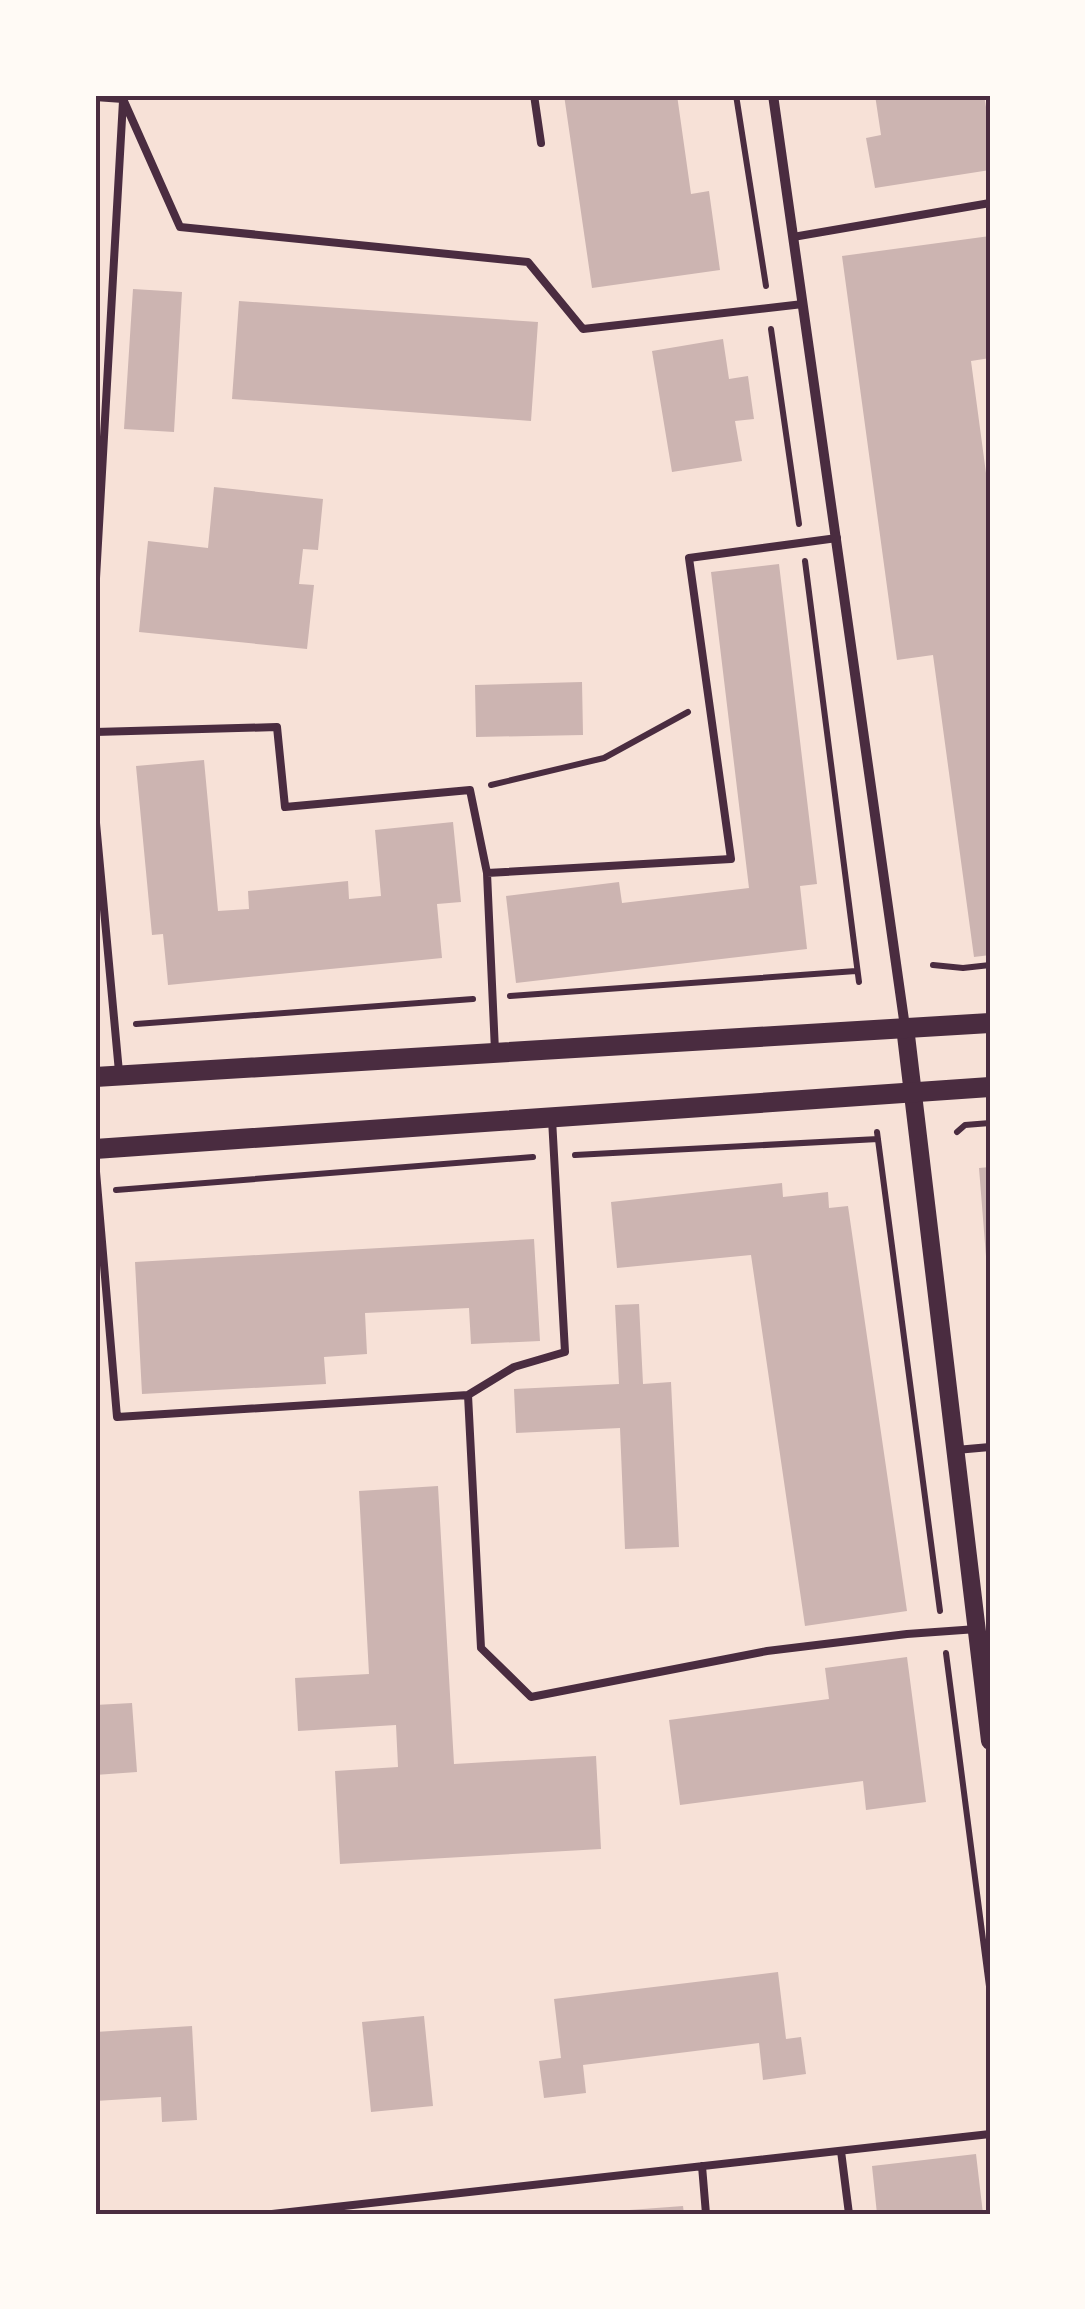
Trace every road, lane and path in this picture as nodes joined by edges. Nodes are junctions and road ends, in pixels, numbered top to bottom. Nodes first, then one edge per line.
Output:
1 (534, 95) edge
2 (773, 95) edge
3 (95, 97) edge
4 (123, 99) junction
5 (540, 144) dead end
6 (990, 203) edge
7 (793, 237) junction
8 (802, 304) junction
9 (97, 508) edge
10 (836, 538) junction
11 (95, 596) edge
12 (708, 701) junction
13 (95, 732) edge
14 (470, 790) junction
15 (95, 812) edge
16 (487, 872) junction
17 (933, 965) dead end
18 (990, 966) edge
19 (856, 971) dead end
20 (859, 982) dead end
21 (990, 1022) edge
22 (905, 1027) junction
23 (496, 1052) junction
24 (119, 1076) junction
25 (95, 1077) edge
26 (990, 1087) edge
27 (914, 1092) junction
28 (552, 1119) junction
29 (990, 1123) edge
30 (957, 1132) dead end
31 (95, 1148) edge
32 (554, 1156) junction
33 (95, 1160) edge
34 (98, 1191) junction
35 (468, 1395) junction
36 (990, 1447) edge
37 (956, 1450) junction
38 (977, 1629) junction
39 (942, 1632) junction
40 (990, 1741) edge
41 (990, 1994) edge
42 (990, 2134) edge
43 (841, 2150) junction
44 (702, 2166) junction
45 (336, 2211) edge
46 (272, 2214) edge
47 (706, 2214) edge
48 (849, 2214) edge

1 - 5 lane
2 - 7 street
3 - 4 lane
4 - 8 lane
4 - 9 lane
6 - 7 lane
7 - 8 street
8 - 10 street
9 - 11 lane
10 - 12 lane
10 - 22 street
12 - 14 path
12 - 16 lane
13 - 14 lane
14 - 16 lane
15 - 24 lane
16 - 23 lane
17 - 18 path
19 - 20 path
21 - 22 main road
22 - 23 main road
22 - 27 street
23 - 24 main road
24 - 25 main road
26 - 27 main road
27 - 28 main road
27 - 37 street
28 - 31 main road
28 - 32 lane
29 - 30 path
32 - 34 path
32 - 35 lane
32 - 39 path
33 - 34 lane
34 - 35 lane
35 - 39 lane
36 - 37 lane
37 - 38 street
38 - 39 lane
38 - 40 street
39 - 41 path
42 - 43 lane
43 - 44 lane
43 - 48 lane
44 - 45 lane
44 - 47 lane
45 - 46 lane

